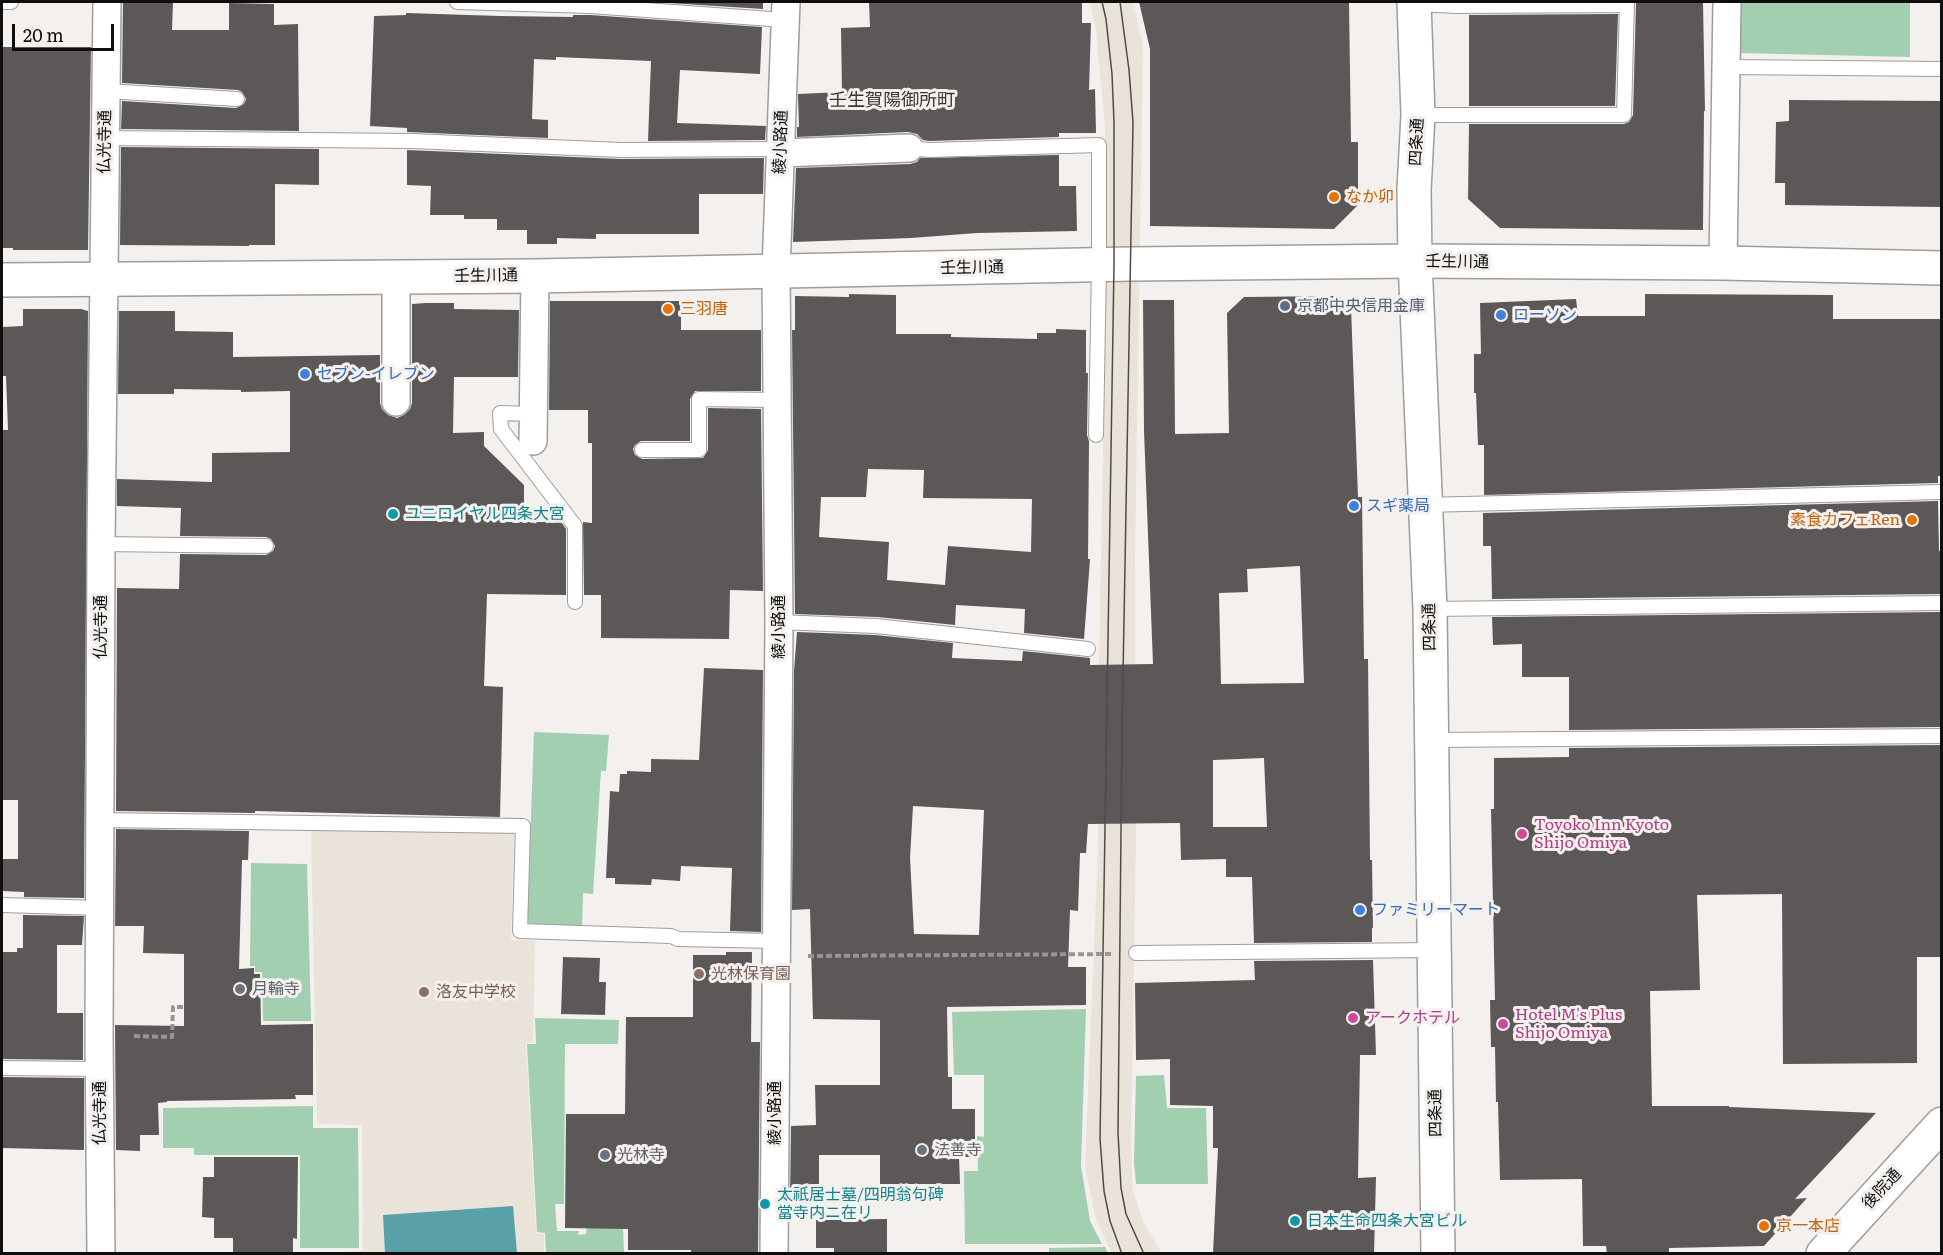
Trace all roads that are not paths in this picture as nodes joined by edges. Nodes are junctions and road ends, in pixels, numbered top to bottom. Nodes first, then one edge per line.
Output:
1 (2, 2) edge
2 (11, 2) edge
3 (107, 2) edge
4 (457, 2) edge
5 (1727, 2) edge
6 (528, 3) edge
7 (1414, 3) edge
8 (1627, 3) edge
9 (785, 11) edge
10 (1726, 67) junction
11 (1941, 69) edge
12 (106, 91) junction
13 (237, 99) dead end
14 (1418, 115) junction
15 (104, 138) junction
16 (909, 148) joint
17 (780, 151) junction
18 (1415, 261) junction
19 (1723, 263) junction
20 (1100, 265) junction
21 (1941, 268) edge
22 (776, 272) junction
23 (535, 276) junction
24 (396, 277) junction
25 (2, 280) edge
26 (104, 280) junction
27 (776, 400) junction
28 (396, 402) dead end
29 (533, 414) junction
30 (1095, 435) dead end
31 (533, 441) dead end
32 (642, 450) dead end
33 (1941, 492) edge
34 (1425, 505) junction
35 (101, 543) junction
36 (266, 546) dead end
37 (575, 602) dead end
38 (1941, 603) edge
39 (1430, 609) junction
40 (779, 622) junction
41 (1088, 649) dead end
42 (1941, 736) edge
43 (1431, 740) junction
44 (100, 820) junction
45 (2, 905) edge
46 (100, 908) junction
47 (777, 948) junction
48 (1434, 950) junction
49 (1136, 953) road end
50 (2, 1068) edge
51 (100, 1069) junction
52 (1941, 1124) edge
53 (101, 1254) edge
54 (774, 1254) edge
55 (1438, 1254) edge
56 (1823, 1254) edge

1 - 2 lane
3 - 12 street, 仏光寺通
4 - 6 lane
5 - 10 street
6 - 9 lane
7 - 8 lane
7 - 14 street, 四条通
8 - 14 lane
9 - 17 street, 綾小路通
10 - 11 lane
10 - 19 street
12 - 13 lane
12 - 15 street, 仏光寺通
14 - 18 street, 四条通
15 - 17 lane
15 - 26 street, 仏光寺通
16 - 17 street
16 - 20 lane
17 - 22 street, 綾小路通
18 - 19 street, 壬生川通
18 - 20 street, 壬生川通
18 - 34 street, 四条通
19 - 21 street, 壬生川通
20 - 22 street, 壬生川通
20 - 30 lane
22 - 23 street, 壬生川通
22 - 27 street, 綾小路通
23 - 24 street, 壬生川通
23 - 29 street
24 - 26 street, 壬生川通
24 - 28 street
25 - 26 street, 壬生川通
26 - 35 street, 仏光寺通
27 - 32 lane
27 - 40 street, 綾小路通
29 - 31 street
29 - 37 lane
33 - 34 lane
34 - 39 street, 四条通
35 - 36 lane
35 - 44 street, 仏光寺通
38 - 39 lane
39 - 43 street, 四条通
40 - 41 lane
40 - 47 street, 綾小路通
42 - 43 lane
43 - 48 street, 四条通
44 - 46 street, 仏光寺通
44 - 47 lane
45 - 46 lane
46 - 51 street, 仏光寺通
47 - 54 street, 綾小路通
48 - 49 lane
48 - 55 street, 四条通
50 - 51 lane
51 - 53 street, 仏光寺通
52 - 56 street, 後院通

